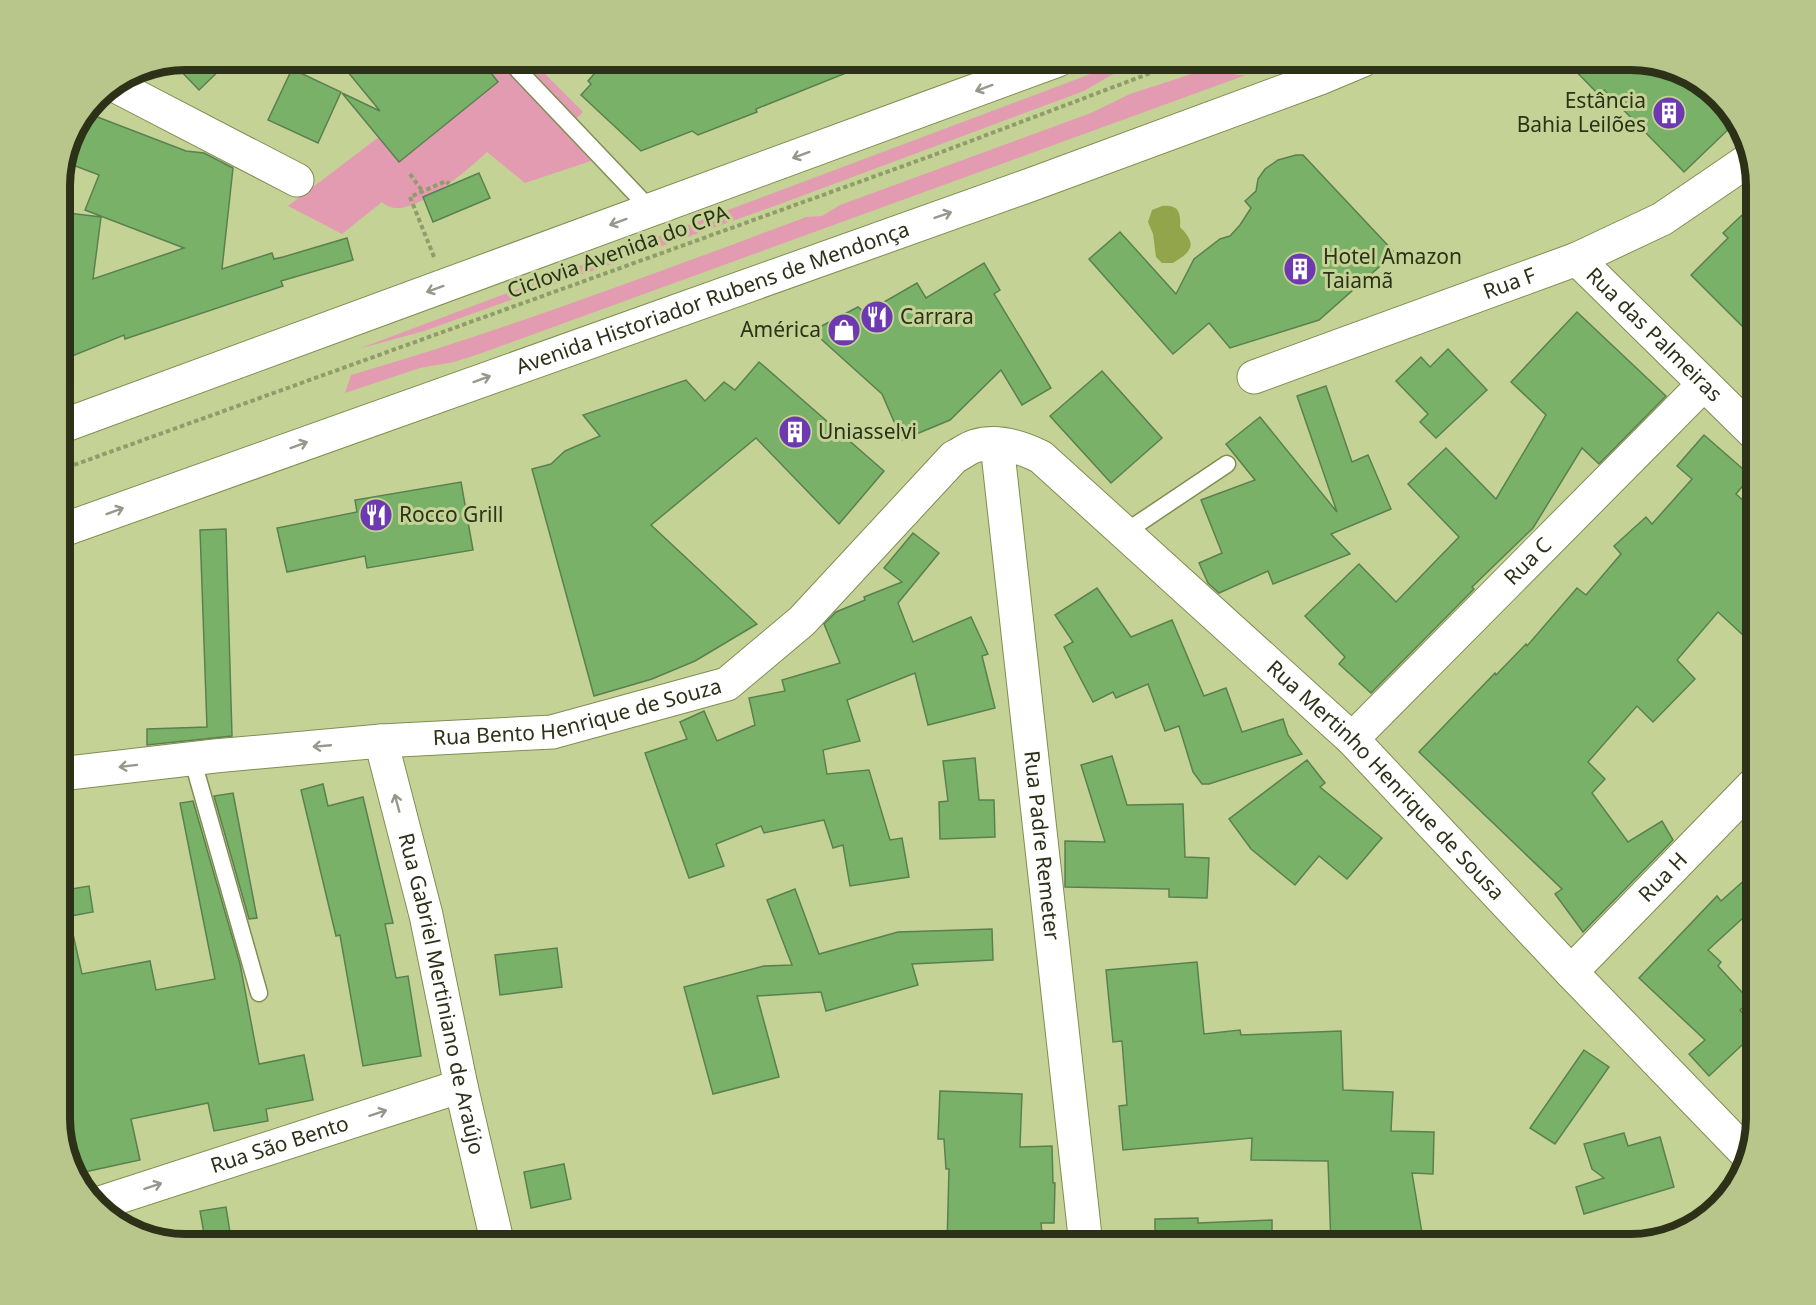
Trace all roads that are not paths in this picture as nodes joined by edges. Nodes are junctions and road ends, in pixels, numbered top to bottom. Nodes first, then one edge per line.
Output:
1 (518, 70) edge
2 (1031, 70) edge
3 (1339, 70) edge
4 (123, 90) edge
5 (1743, 163) edge
6 (297, 180) dead end
7 (651, 210) junction
8 (1577, 259) junction
9 (1254, 377) dead end
10 (1704, 384) junction
11 (71, 423) edge
12 (1746, 425) edge
13 (997, 444) junction
14 (1227, 464) dead end
15 (71, 527) edge
16 (1124, 533) junction
17 (1352, 739) junction
18 (381, 741) junction
19 (192, 758) junction
20 (71, 773) edge
21 (1746, 792) edge
22 (1571, 972) junction
23 (259, 993) dead end
24 (461, 1086) junction
25 (1741, 1148) edge
26 (106, 1201) edge
27 (495, 1234) edge
28 (1085, 1234) edge

1 - 7 lane
2 -> 7 street
15 -> 3 street, Avenida Historiador Rubens de Mendonça
4 - 6 street
5 - 8 street, Rua F
7 -> 11 street
8 - 9 street, Rua F
8 - 10 street, Rua das Palmeiras
10 - 12 street, Rua das Palmeiras
10 - 17 street, Rua C
13 - 16 street, Rua Mertinho Henrique de Sousa
13 - 18 street, Rua Bento Henrique de Souza
13 - 28 street, Rua Padre Remeter
14 - 16 lane
16 - 17 street, Rua Mertinho Henrique de Sousa
17 - 22 street, Rua Mertinho Henrique de Sousa
18 -> 19 street, Rua Bento Henrique de Souza
24 -> 18 street, Rua Gabriel Mertiniano de Araújo
19 -> 20 street, Rua Bento Henrique de Souza
19 - 23 lane
21 - 22 street, Rua H
22 - 25 street, Rua Mertinho Henrique de Sousa
26 -> 24 street, Rua São Bento
24 - 27 street, Rua Gabriel Mertiniano de Araújo

